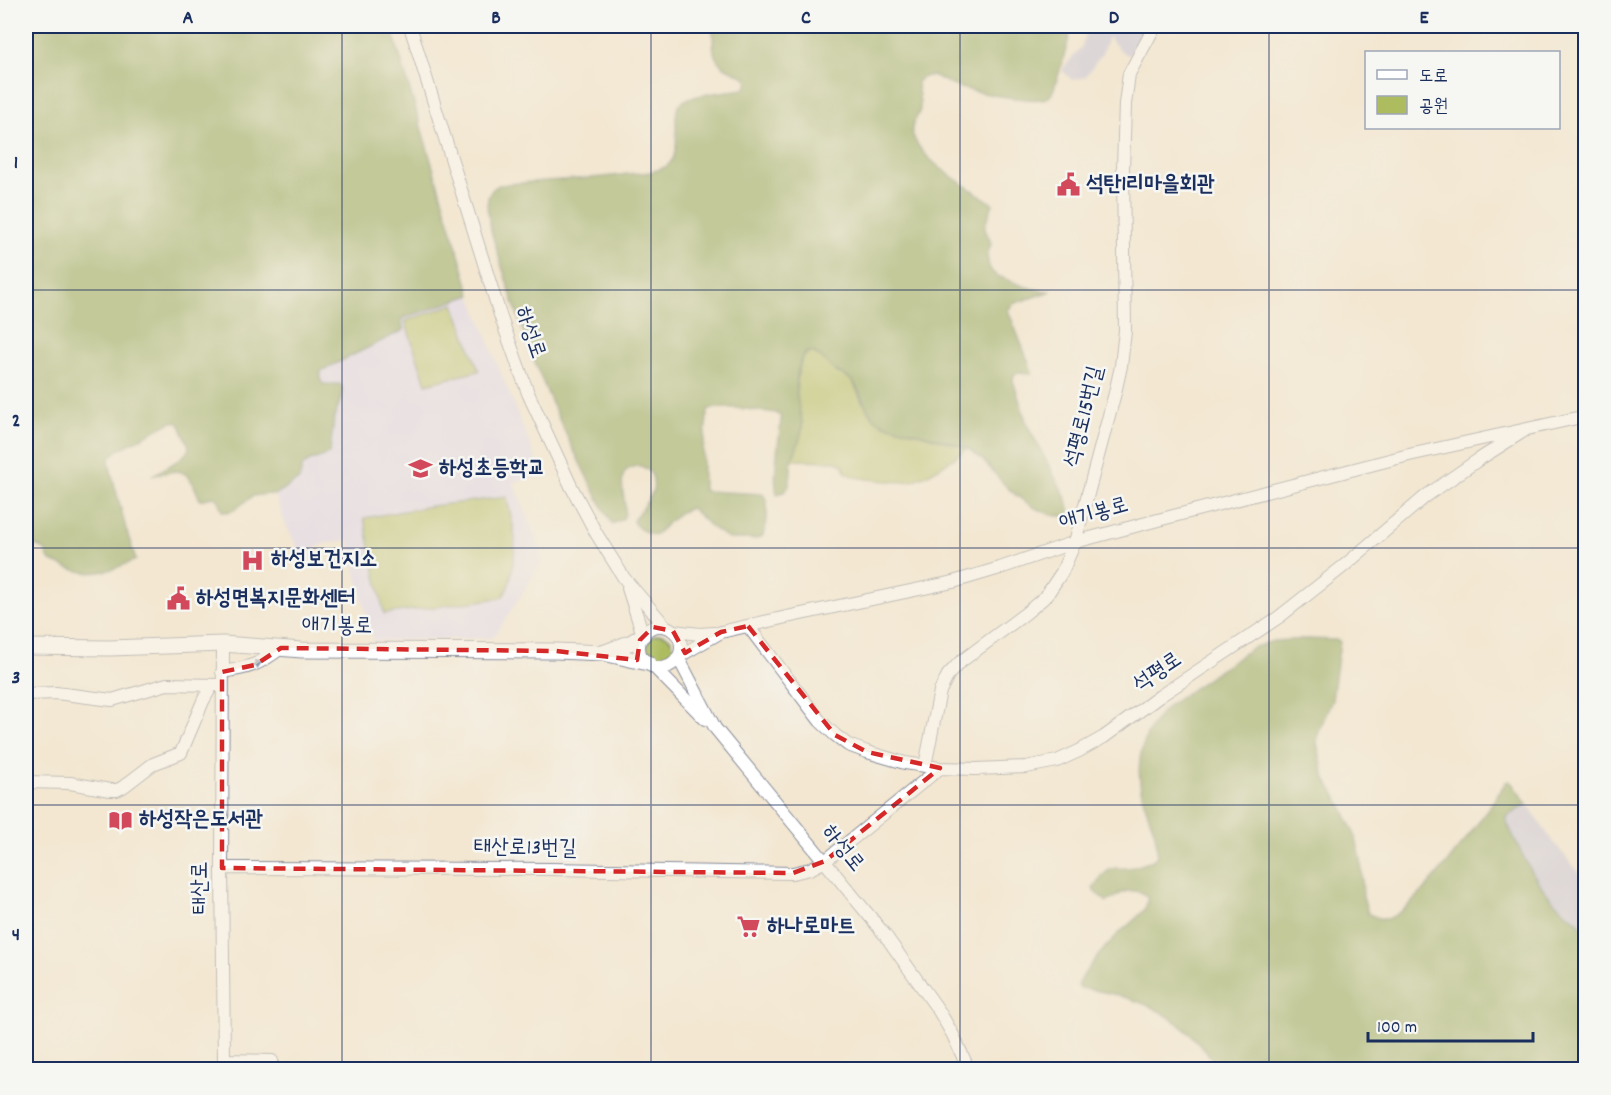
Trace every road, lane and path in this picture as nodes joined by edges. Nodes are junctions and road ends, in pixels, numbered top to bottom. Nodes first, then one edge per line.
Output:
1 (410, 26) edge
2 (1155, 26) edge
3 (1586, 416) edge
4 (1527, 429) junction
5 (1075, 542) junction
6 (624, 578) junction
7 (748, 626) junction
8 (670, 629) junction
9 (721, 632) junction
10 (643, 635) junction
11 (223, 644) junction
12 (26, 647) edge
13 (281, 648) junction
14 (603, 653) junction
15 (678, 657) junction
16 (651, 665) junction
17 (222, 672) junction
18 (217, 685) junction
19 (26, 694) edge
20 (715, 728) junction
21 (925, 766) junction
22 (940, 768) junction
23 (26, 782) edge
24 (825, 861) junction
25 (222, 867) junction
26 (272, 1061) dead end
27 (969, 1070) edge

1 - 6 street, 하성로
2 - 5 street, 석평로15번길
3 - 4 street, 석평로
4 - 5 street, 애기봉로
4 - 22 street, 석평로
5 - 7 street, 애기봉로
5 - 21 street, 석평로15번길
6 - 8 street, 하성로
6 - 10 street
7 - 9 street, 애기봉로
7 - 21 street, 석평로
8 - 9 street
8 - 10 street
8 - 15 street
9 - 15 street, 애기봉로
10 - 14 main road
10 - 16 street
11 - 12 main road, 애기봉로
11 - 13 main road, 애기봉로
11 - 17 street, 태산로
13 - 14 main road, 애기봉로
17 -> 13 street
14 - 16 main road, 애기봉로
15 - 16 street
15 - 20 street, 하성로
16 - 20 street
17 - 18 street, 태산로
18 - 19 street
18 - 23 street, 태산로
18 - 25 street, 태산로
20 - 24 street, 하성로
21 - 22 street, 석평로
22 - 24 street, 태산로13번길
24 - 25 street, 태산로13번길
24 - 27 street, 하성로
25 - 26 street, 태산로

